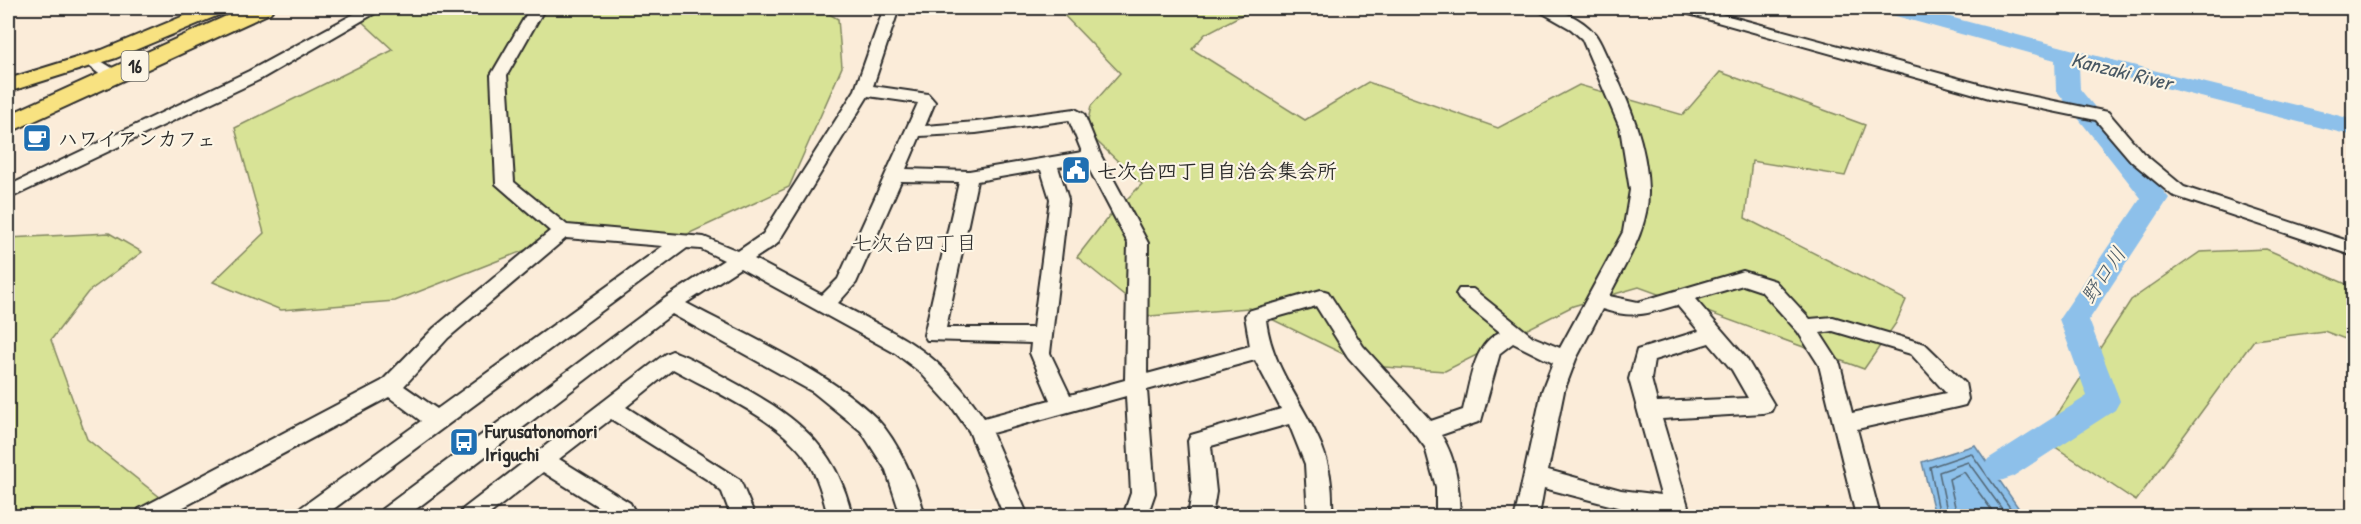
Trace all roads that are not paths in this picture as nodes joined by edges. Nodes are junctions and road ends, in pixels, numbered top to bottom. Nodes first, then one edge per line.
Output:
1 (219, 8) edge
2 (245, 8) edge
3 (262, 8) edge
4 (376, 8) edge
5 (537, 8) edge
6 (892, 8) edge
7 (1542, 8) edge
8 (1683, 8) edge
9 (104, 69) junction
10 (8, 86) edge
11 (863, 90) junction
12 (8, 116) edge
13 (8, 125) edge
14 (916, 131) junction
15 (1092, 156) junction
16 (1048, 164) junction
17 (897, 175) junction
18 (969, 177) junction
19 (8, 193) edge
20 (562, 231) junction
21 (683, 241) junction
22 (2354, 249) edge
23 (738, 259) junction
24 (1466, 294) dead end
25 (1681, 296) junction
26 (1595, 299) junction
27 (671, 304) junction
28 (825, 304) junction
29 (1805, 327) junction
30 (1514, 334) junction
31 (1715, 334) junction
32 (1042, 336) junction
33 (1261, 351) junction
34 (1565, 358) junction
35 (1136, 384) junction
36 (390, 387) junction
37 (1063, 405) junction
38 (609, 407) junction
39 (1650, 411) junction
40 (1294, 414) junction
41 (438, 421) junction
42 (1845, 423) junction
43 (979, 428) junction
44 (1428, 430) junction
45 (542, 460) junction
46 (1535, 476) junction
47 (1621, 508) edge
48 (147, 516) edge
49 (307, 516) edge
50 (390, 516) edge
51 (472, 516) edge
52 (614, 516) edge
53 (743, 516) edge
54 (840, 516) edge
55 (913, 516) edge
56 (1016, 516) edge
57 (1135, 516) edge
58 (1200, 516) edge
59 (1320, 516) edge
60 (1448, 516) edge
61 (1527, 516) edge
62 (1868, 516) edge

1 - 9 main road
2 - 9 highway, 16
3 - 9 highway, 16
4 - 19 street
5 - 20 street
6 - 11 street
7 - 26 street
8 - 22 street
9 - 10 main road
9 - 12 highway, 16
9 - 13 highway, 16
11 - 14 street
11 - 23 street
14 - 15 street
14 - 17 street
15 - 16 street
15 - 35 street
16 - 18 street
16 - 32 street
17 - 18 street
17 - 28 street
18 - 32 street
20 - 21 street
20 - 36 street
21 - 23 street
21 - 41 street
23 - 27 street
23 - 28 street
24 - 30 street
25 - 26 street
25 - 29 street
25 - 31 street
26 - 34 street
27 - 50 street
27 - 55 street
28 - 43 street
29 - 42 street
29 - 42 street
30 - 34 street
30 - 44 street
31 - 39 street
31 - 39 street
32 - 37 street
33 - 35 street
33 - 40 street
33 - 44 street
34 - 46 street
35 - 37 street
35 - 57 street
36 - 41 street
36 - 48 street
37 - 43 street
38 - 45 street
38 - 53 street
38 - 54 street
39 - 47 street
40 - 58 street
40 - 59 street
41 - 49 street
42 - 62 street
43 - 56 street
44 - 60 street
45 - 51 street
45 - 52 street
46 - 47 street
46 - 61 street

